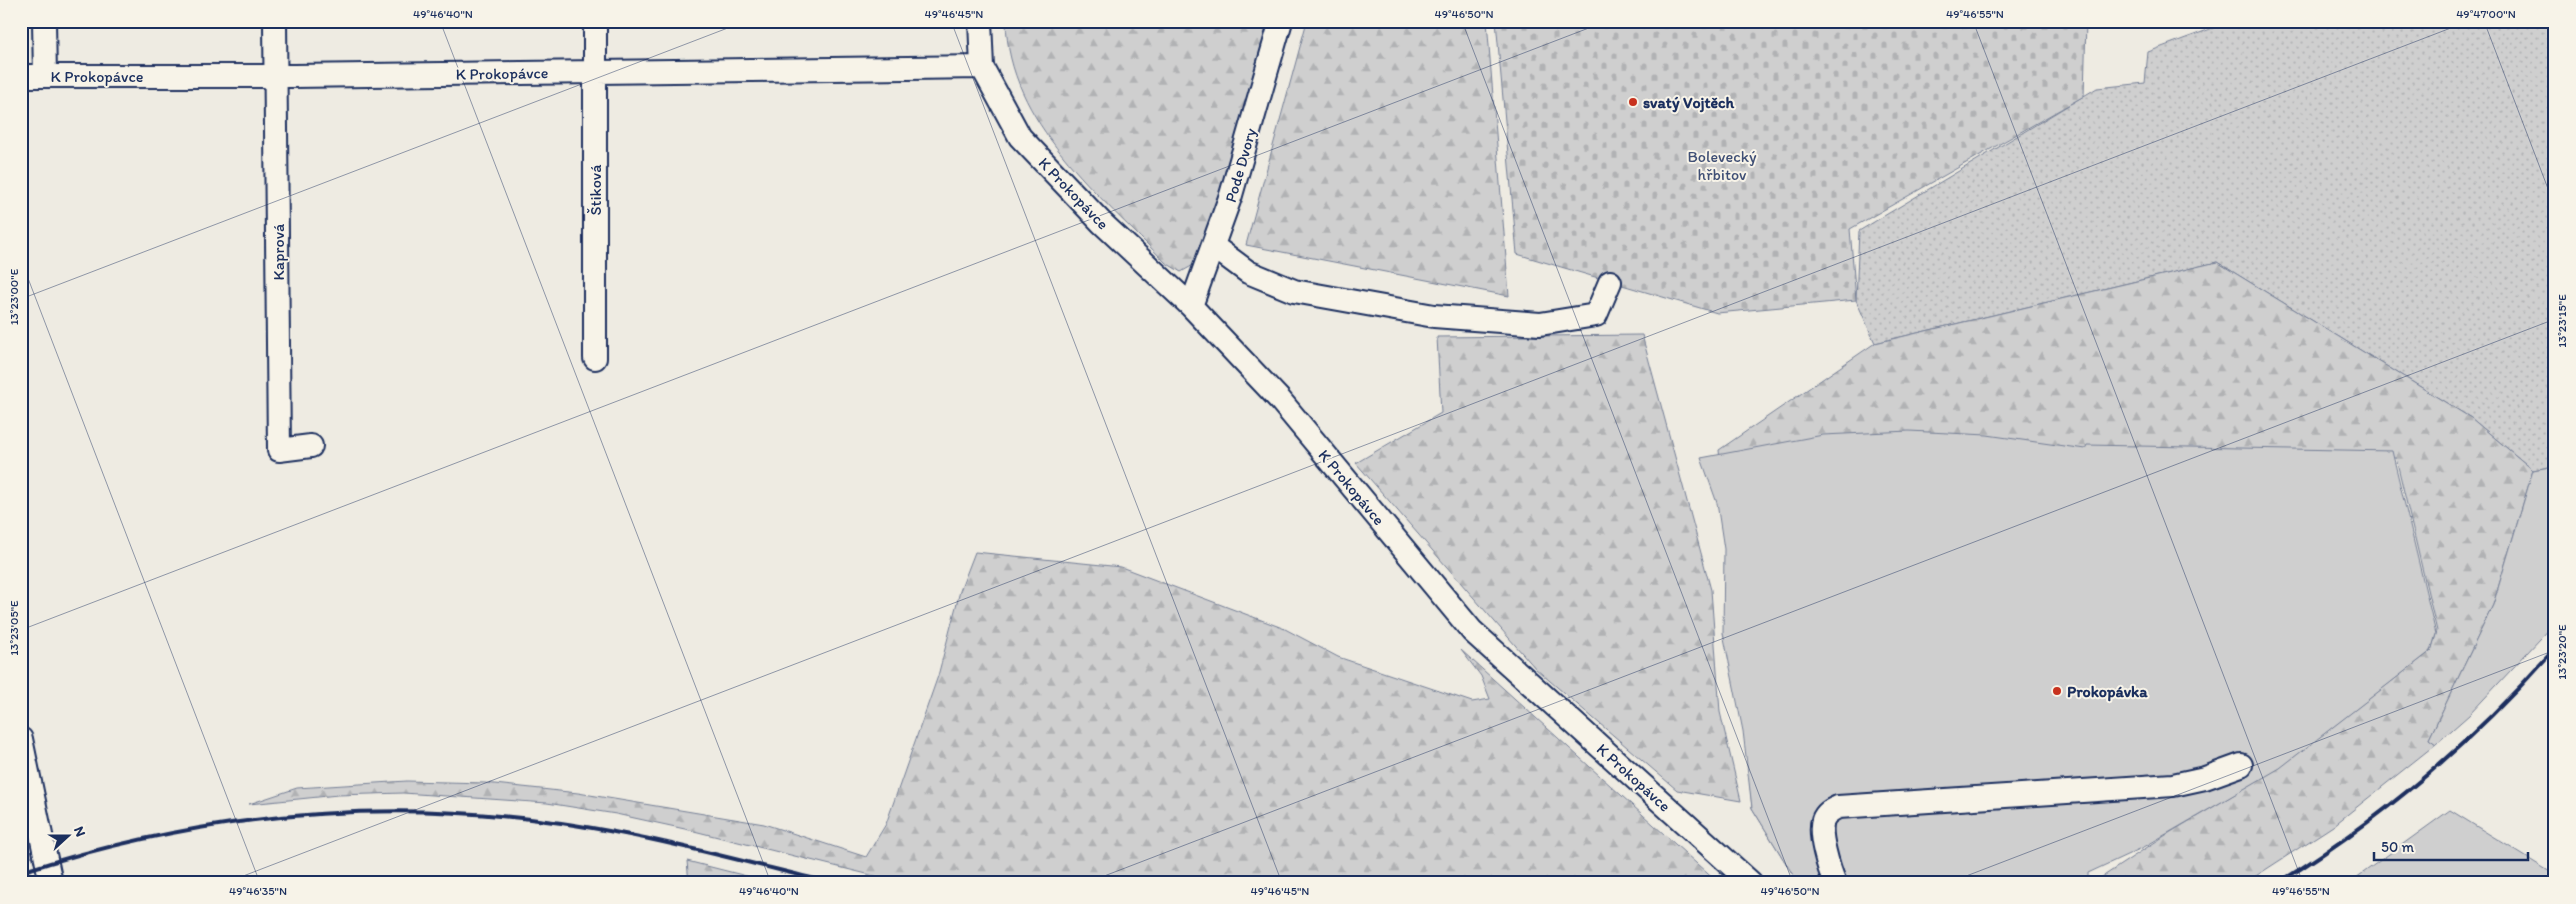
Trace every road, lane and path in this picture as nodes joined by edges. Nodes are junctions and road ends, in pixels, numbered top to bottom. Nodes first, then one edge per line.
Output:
1 (44, 21) edge
2 (275, 21) edge
3 (595, 21) edge
4 (980, 21) edge
5 (1281, 21) edge
6 (982, 67) junction
7 (595, 72) junction
8 (21, 76) edge
9 (45, 76) junction
10 (276, 76) junction
11 (1214, 246) junction
12 (1610, 282) dead end
13 (1191, 306) junction
14 (596, 358) dead end
15 (311, 446) dead end
16 (21, 739) edge
17 (2240, 765) dead end
18 (51, 883) edge
19 (1751, 883) edge
20 (1835, 883) edge

1 - 9 street
2 - 10 street, Kaprová
3 - 7 street, Štiková
4 - 6 street, K Prokopávce
5 - 11 street, Pode Dvory
6 - 7 street, K Prokopávce
6 - 13 street, K Prokopávce
7 - 10 street, K Prokopávce
7 - 14 street, Štiková
8 - 9 street, K Prokopávce
9 - 10 street, K Prokopávce
10 - 15 street, Kaprová
11 - 12 street
11 - 13 street, Pode Dvory
13 - 19 street, K Prokopávce
16 - 18 street
17 - 20 street

